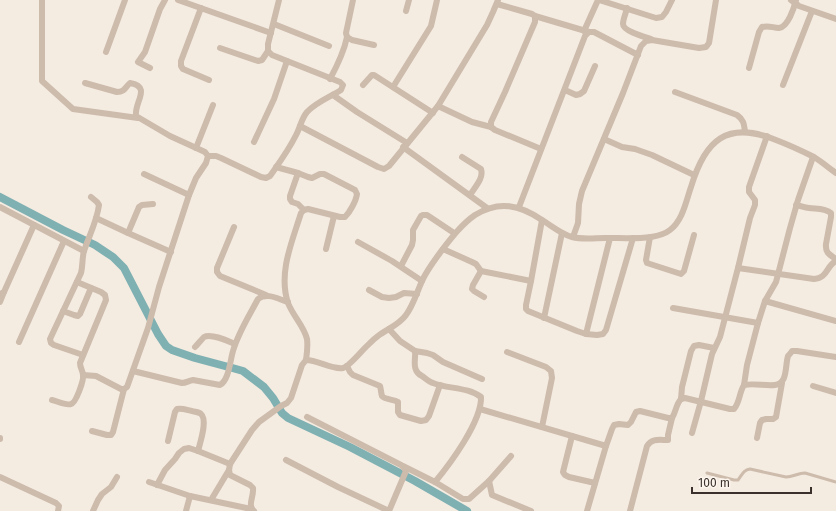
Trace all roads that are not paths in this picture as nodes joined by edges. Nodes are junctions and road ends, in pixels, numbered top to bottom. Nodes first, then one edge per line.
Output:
1 (42, 0) edge
2 (125, 0) edge
3 (165, 0) edge
4 (178, 0) edge
5 (279, 0) edge
6 (353, 0) edge
7 (409, 0) edge
8 (437, 0) edge
9 (599, 0) edge
10 (672, 0) edge
11 (716, 0) edge
12 (794, 1) edge
13 (497, 2) edge
14 (201, 8) junction
15 (627, 8) junction
16 (812, 10) junction
17 (406, 11) dead end
18 (535, 16) junction
19 (836, 19) edge
20 (274, 24) junction
21 (587, 31) junction
22 (271, 33) junction
23 (347, 37) junction
24 (652, 40) junction
25 (329, 46) dead end
26 (374, 46) dead end
27 (220, 48) dead end
28 (268, 51) junction
29 (106, 52) dead end
30 (638, 55) junction
31 (287, 61) junction
32 (595, 66) dead end
33 (150, 68) dead end
34 (749, 68) dead end
35 (330, 78) junction
36 (209, 80) dead end
37 (85, 83) dead end
38 (364, 84) dead end
39 (783, 84) dead end
40 (393, 87) junction
41 (565, 90) junction
42 (675, 92) dead end
43 (333, 95) junction
44 (213, 105) dead end
45 (438, 106) junction
46 (433, 113) junction
47 (138, 118) junction
48 (300, 126) junction
49 (491, 127) junction
50 (745, 132) junction
51 (767, 136) junction
52 (604, 139) junction
53 (254, 142) dead end
54 (405, 145) junction
55 (196, 148) junction
56 (541, 149) junction
57 (208, 156) junction
58 (462, 157) dead end
59 (813, 157) junction
60 (276, 167) junction
61 (298, 173) junction
62 (836, 173) edge
63 (144, 174) dead end
64 (694, 175) junction
65 (190, 195) junction
66 (470, 195) junction
67 (91, 197) dead end
68 (153, 204) dead end
69 (796, 205) junction
70 (0, 207) edge
71 (519, 207) junction
72 (487, 208) junction
73 (304, 210) junction
74 (334, 216) junction
75 (96, 218) junction
76 (542, 220) junction
77 (34, 225) junction
78 (234, 227) dead end
79 (128, 233) junction
80 (454, 233) junction
81 (562, 233) junction
82 (694, 235) dead end
83 (573, 237) junction
84 (650, 237) junction
85 (610, 238) junction
86 (633, 238) junction
87 (64, 241) junction
88 (358, 242) dead end
89 (85, 249) junction
90 (326, 249) dead end
91 (443, 249) junction
92 (171, 252) junction
93 (836, 260) edge
94 (401, 266) junction
95 (738, 268) junction
96 (481, 271) junction
97 (778, 274) junction
98 (422, 281) junction
99 (531, 281) junction
100 (76, 282) junction
101 (91, 288) junction
102 (369, 290) dead end
103 (2, 293) edge
104 (417, 294) junction
105 (266, 295) junction
106 (484, 297) dead end
107 (765, 301) junction
108 (0, 302) edge
109 (288, 302) junction
110 (673, 308) dead end
111 (63, 311) junction
112 (725, 317) junction
113 (544, 318) junction
114 (836, 320) edge
115 (758, 323) junction
116 (389, 328) junction
117 (586, 334) junction
118 (19, 342) dead end
119 (235, 344) junction
120 (195, 346) dead end
121 (714, 348) junction
122 (415, 351) junction
123 (507, 352) dead end
124 (83, 355) junction
125 (836, 357) edge
126 (306, 360) junction
127 (347, 366) junction
128 (132, 371) junction
129 (83, 375) junction
130 (482, 379) dead end
131 (782, 383) junction
132 (440, 385) junction
133 (744, 385) junction
134 (813, 386) dead end
135 (124, 389) junction
136 (836, 393) edge
137 (681, 399) junction
138 (52, 400) dead end
139 (701, 401) junction
140 (480, 409) junction
141 (307, 417) dead end
142 (672, 418) junction
143 (542, 427) junction
144 (92, 432) dead end
145 (692, 433) dead end
146 (572, 436) junction
147 (757, 438) dead end
148 (168, 441) dead end
149 (606, 446) junction
150 (198, 451) junction
151 (511, 456) dead end
152 (286, 460) dead end
153 (229, 467) junction
154 (404, 469) junction
155 (707, 473) dead end
156 (0, 477) edge
157 (117, 478) dead end
158 (489, 480) junction
159 (148, 482) dead end
160 (435, 482) junction
161 (836, 482) edge
162 (595, 483) junction
163 (157, 485) junction
164 (190, 496) junction
165 (211, 500) junction
166 (253, 510) edge
167 (58, 511) edge
168 (94, 511) edge
169 (186, 511) edge
170 (389, 511) edge
171 (531, 511) edge
172 (587, 511) edge
173 (630, 511) edge

1 - 47 street
2 - 29 street
3 - 33 street
4 - 14 street
5 - 20 street
6 - 23 street
7 - 17 street
8 - 40 street
9 - 15 street
9 - 21 street
10 - 15 street
11 - 24 street
12 - 16 street
12 - 34 street
13 - 18 street
13 - 45 street
14 - 22 street
14 - 36 street
15 - 24 street
16 - 19 street
16 - 39 street
18 - 21 street
18 - 49 street
20 - 22 street
20 - 25 street
21 - 30 street
21 - 41 street
22 - 28 street
23 - 26 street
23 - 35 street
24 - 30 street
27 - 28 street
28 - 31 street
30 - 52 street
31 - 35 street
31 - 53 street
32 - 41 street
35 - 43 street
37 - 47 street
38 - 40 street
40 - 46 street
41 - 56 street
42 - 50 street
43 - 48 street
43 - 54 street
44 - 55 street
45 - 46 street
45 - 49 street
46 - 54 street
47 - 55 street
48 - 54 street
48 - 60 street
49 - 56 street
50 - 51 street
50 - 64 street
51 - 59 street
51 - 95 street
52 - 64 street
52 - 83 street
54 - 66 street
55 - 57 street
56 - 71 street
57 - 60 street
57 - 65 street
58 - 66 street
59 - 62 street
59 - 69 street
60 - 61 street
61 - 73 street
61 - 74 street
63 - 65 street
64 - 84 street
65 - 92 street
66 - 72 street
67 - 75 street
68 - 79 street
69 - 93 street
69 - 97 street
70 - 77 street
71 - 72 street
71 - 76 street
72 - 80 street
73 - 74 street
73 - 109 street
74 - 90 street
75 - 79 street
75 - 89 street
76 - 81 street
76 - 99 street
77 - 87 street
77 - 103 street
78 - 105 street
79 - 92 street
80 - 91 street
80 - 94 street
81 - 83 street
81 - 113 street
82 - 84 street
83 - 85 street
84 - 86 street
85 - 86 street
85 - 117 street
86 - 117 street
87 - 89 street
87 - 118 street
88 - 94 street
89 - 100 street
91 - 96 street
91 - 98 street
92 - 128 street
93 - 97 street
94 - 98 street
95 - 97 street
95 - 112 street
96 - 99 street
96 - 106 street
97 - 107 street
98 - 104 street
99 - 113 street
100 - 101 street
100 - 111 street
101 - 111 street
101 - 124 street
102 - 104 street
103 - 108 street
104 - 116 street
105 - 109 street
105 - 119 street
107 - 114 street
107 - 115 street
109 - 126 street
110 - 112 street
111 - 124 street
112 - 115 street
112 - 121 street
113 - 117 street
115 - 133 street
116 - 122 street
116 - 127 street
119 - 120 street
119 - 128 street
121 - 137 street
121 - 139 street
122 - 130 street
122 - 132 street
123 - 143 street
124 - 129 street
125 - 131 street
126 - 127 street
126 - 153 street
127 - 132 street
128 - 135 street
129 - 135 street
129 - 138 street
131 - 133 street
131 - 147 street
132 - 140 street
133 - 139 street
134 - 136 street
135 - 144 street
137 - 139 street
137 - 142 street
139 - 145 street
140 - 143 street
140 - 160 street
141 - 154 street
142 - 149 street
142 - 173 street
143 - 146 street
146 - 149 street
146 - 162 street
148 - 150 street
149 - 162 street
150 - 153 street
150 - 163 street
151 - 158 street
152 - 170 street
153 - 165 street
153 - 166 street
154 - 160 street
154 - 170 street
155 - 161 lane
156 - 167 street
157 - 168 street
158 - 160 street
158 - 171 street
159 - 163 street
162 - 172 street
163 - 164 street
164 - 165 street
164 - 169 street
165 - 166 street

